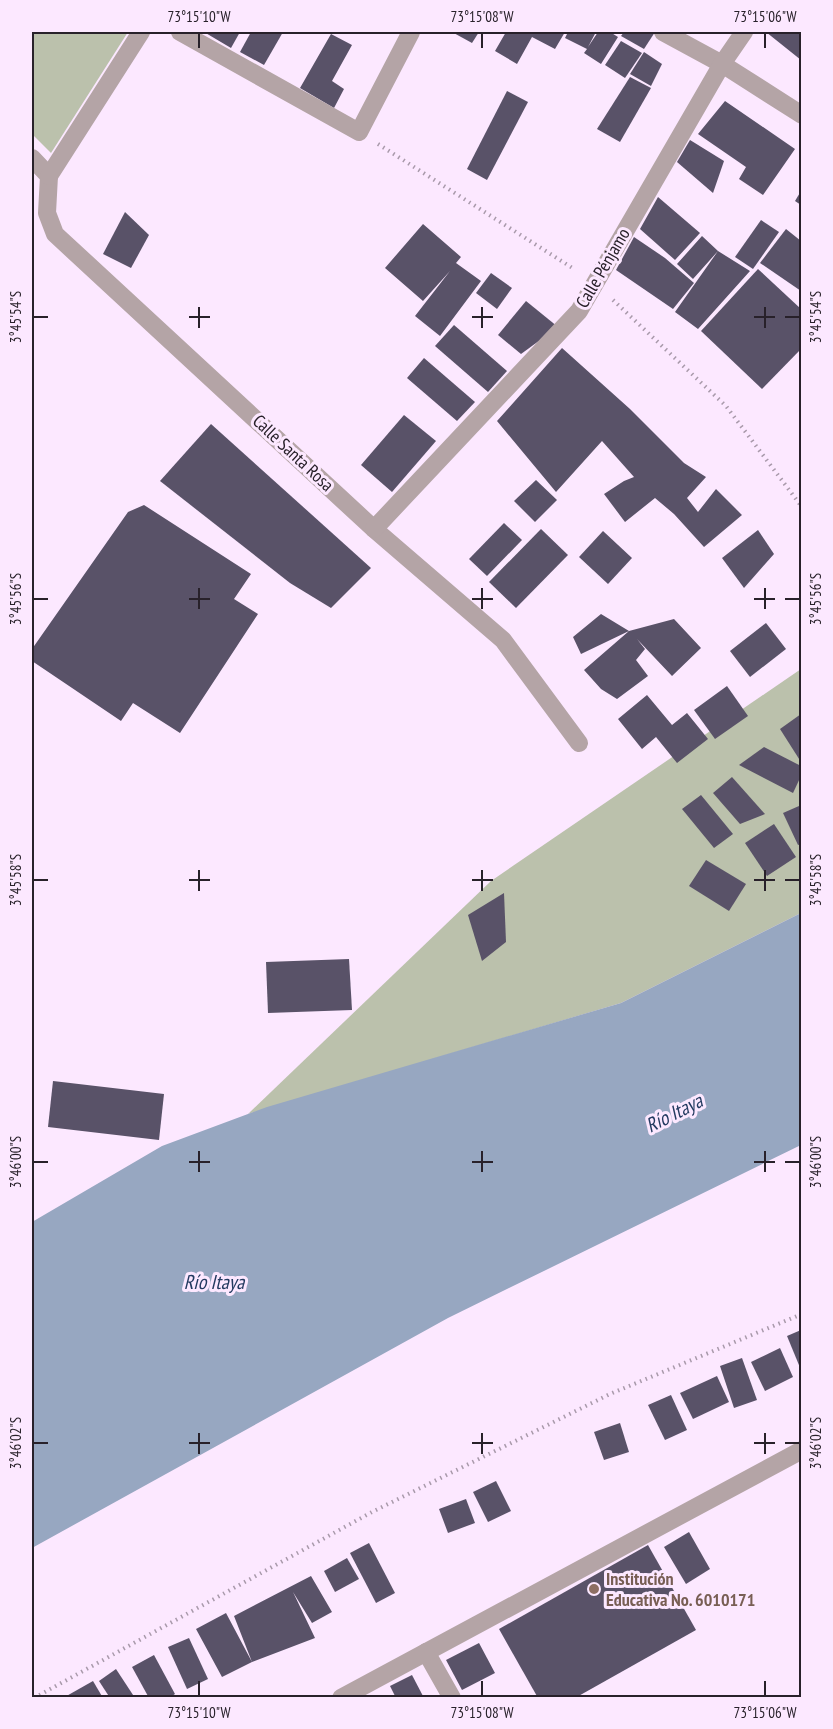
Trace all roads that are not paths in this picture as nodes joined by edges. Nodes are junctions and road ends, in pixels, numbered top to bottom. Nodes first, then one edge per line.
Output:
1 (141, 32) edge
2 (180, 32) edge
3 (411, 32) edge
4 (663, 32) edge
5 (744, 32) edge
6 (722, 64) junction
7 (801, 115) edge
8 (32, 158) edge
9 (49, 176) junction
10 (374, 529) junction
11 (579, 742) dead end
12 (801, 1450) edge
13 (426, 1652) junction
14 (341, 1698) edge
15 (452, 1698) edge

1 - 9 street
2 - 3 street
4 - 6 street
5 - 6 street, Calle Pénjamo
6 - 7 street
6 - 10 street, Calle Pénjamo
8 - 9 street
9 - 10 street, Calle Santa Rosa
10 - 11 street, Calle Santa Rosa
12 - 13 street
13 - 14 street
13 - 15 street

